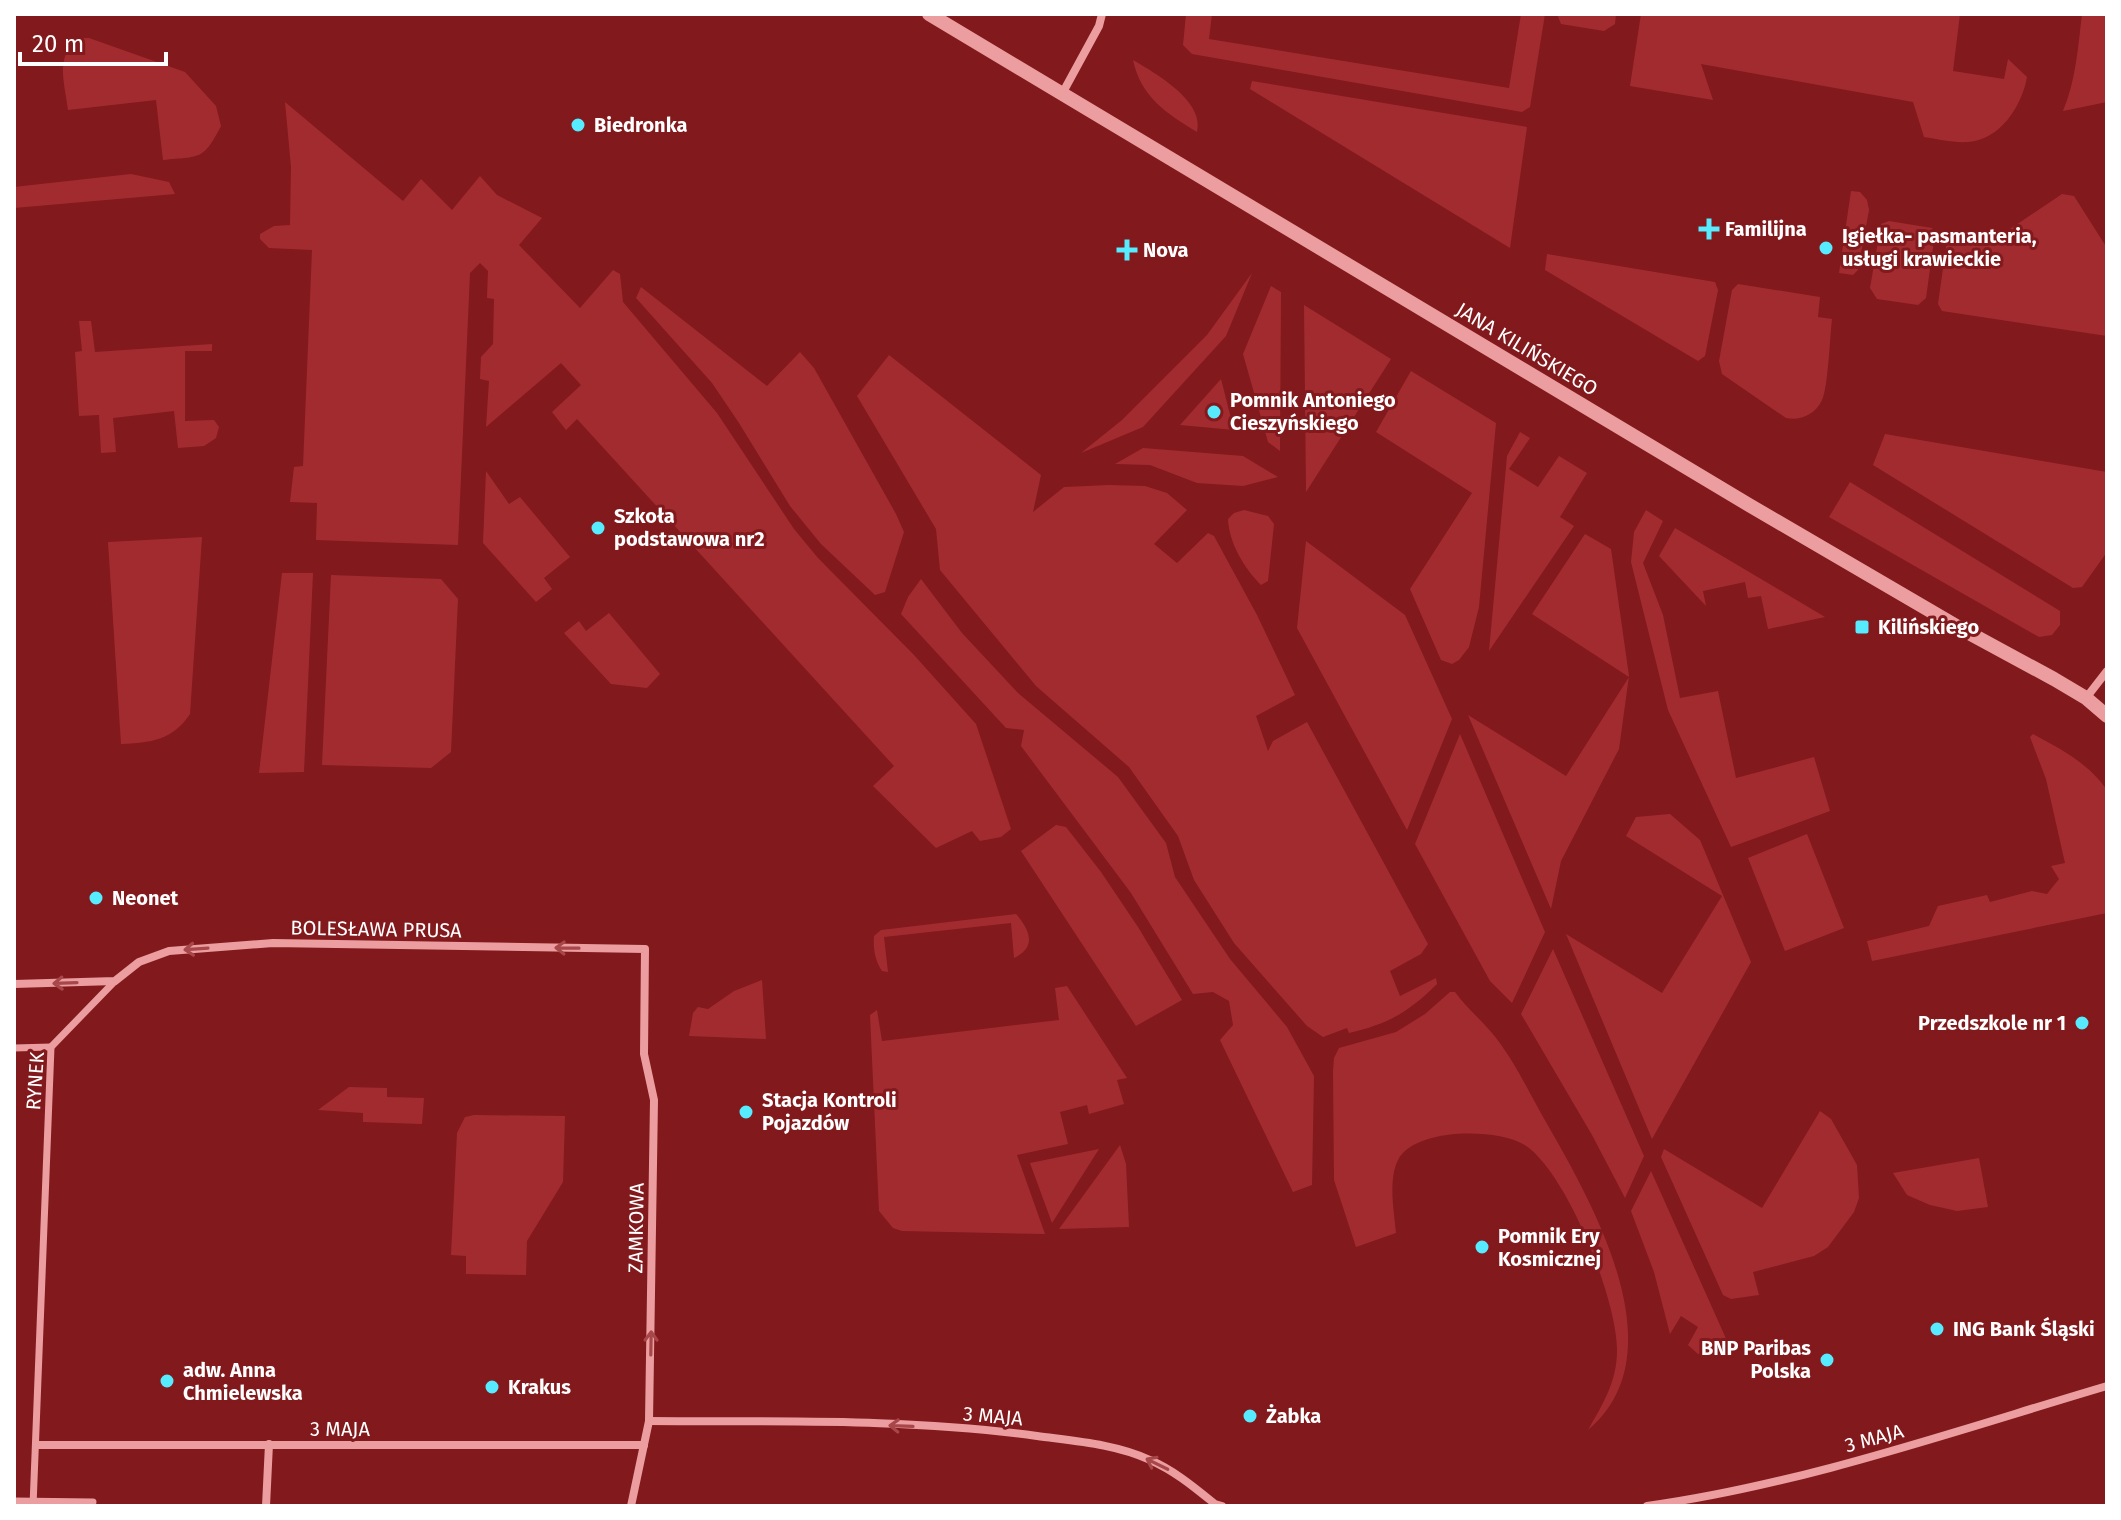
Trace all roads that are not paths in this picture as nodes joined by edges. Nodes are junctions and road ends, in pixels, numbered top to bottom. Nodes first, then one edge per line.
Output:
1 (929, 14) edge
2 (1102, 14) edge
3 (1062, 94) junction
4 (2107, 671) edge
5 (2086, 698) junction
6 (2107, 716) edge
7 (645, 949) joint
8 (115, 981) junction
9 (14, 984) edge
10 (51, 1047) junction
11 (14, 1048) edge
12 (2107, 1386) edge
13 (649, 1421) junction
14 (269, 1444) junction
15 (37, 1445) junction
16 (644, 1445) junction
17 (14, 1501) edge
18 (93, 1502) dead end
19 (33, 1504) edge
20 (1680, 1504) edge
21 (266, 1506) edge
22 (631, 1506) edge
23 (1222, 1506) edge
24 (1647, 1506) edge

1 - 3 street, JANA KILIŃSKIEGO
2 - 3 street
3 - 5 street, JANA KILIŃSKIEGO
4 - 5 street
5 - 6 street, JANA KILIŃSKIEGO
7 -> 8 street, BOLESŁAWA PRUSA
13 -> 7 street, ZAMKOWA
8 -> 9 street
8 - 10 street, RYNEK
10 - 11 street
10 - 15 street, RYNEK
12 - 20 street, 3 MAJA
13 - 16 street, ZAMKOWA
23 -> 13 street, 3 MAJA
14 - 15 street, 3 MAJA
14 - 16 street, 3 MAJA
14 - 21 street
15 - 19 street, RYNEK
16 - 22 street, ZAMKOWA
17 - 19 street
18 - 19 street
20 - 24 street, 3 MAJA

